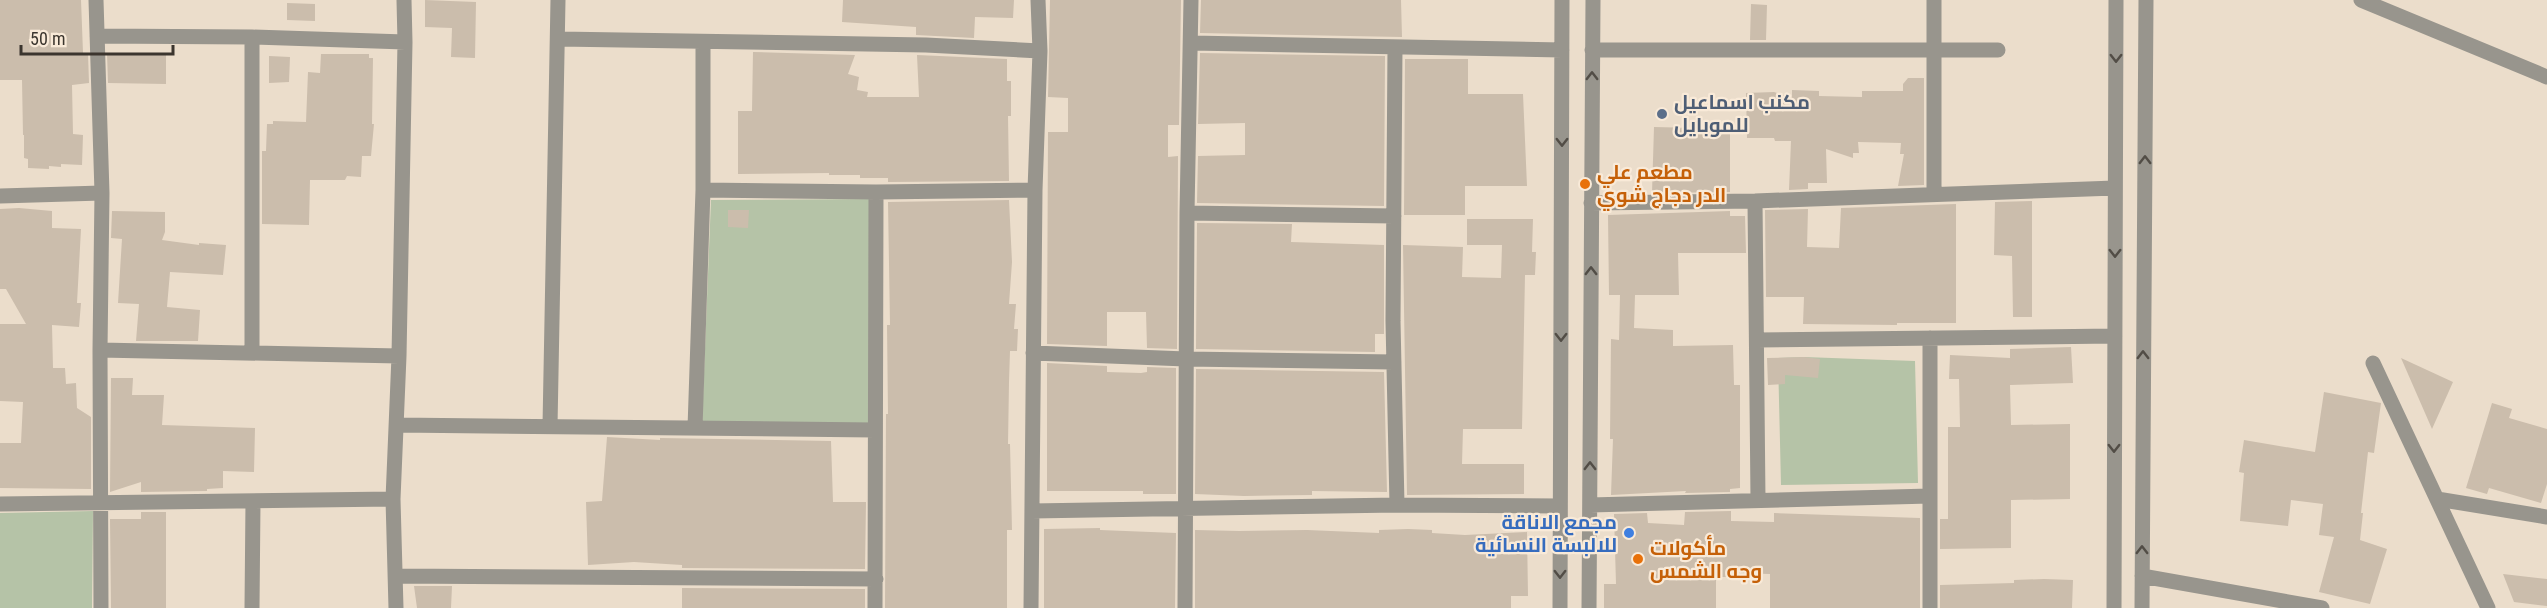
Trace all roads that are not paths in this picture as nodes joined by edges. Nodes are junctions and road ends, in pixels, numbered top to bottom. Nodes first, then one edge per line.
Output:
1 (96, 0) edge
2 (404, 0) edge
3 (558, 0) edge
4 (1038, 0) edge
5 (1191, 0) edge
6 (1562, 0) edge
7 (1593, 0) edge
8 (1934, 0) edge
9 (2116, 0) edge
10 (2146, 0) edge
11 (2361, 0) edge
12 (97, 36) junction
13 (252, 37) junction
14 (559, 39) junction
15 (405, 42) junction
16 (703, 43) junction
17 (1191, 43) junction
18 (1395, 47) junction
19 (1562, 50) junction
20 (1592, 50) junction
21 (1998, 50) dead end
22 (1040, 51) junction
23 (1934, 51) junction
24 (2547, 77) edge
25 (2115, 188) junction
26 (703, 190) junction
27 (1035, 190) junction
28 (876, 192) junction
29 (102, 193) junction
30 (1934, 194) junction
31 (0, 196) edge
32 (1755, 201) junction
33 (1591, 203) junction
34 (1187, 213) junction
35 (1394, 216) junction
36 (2115, 336) junction
37 (1930, 338) junction
38 (1757, 340) junction
39 (100, 350) junction
40 (252, 351) junction
41 (1033, 352) junction
42 (399, 356) junction
43 (1186, 358) junction
44 (1394, 362) junction
45 (2373, 363) dead end
46 (397, 425) junction
47 (550, 426) junction
48 (695, 428) junction
49 (875, 429) junction
50 (1930, 496) junction
51 (393, 499) junction
52 (2437, 499) junction
53 (1758, 500) junction
54 (253, 501) junction
55 (101, 503) junction
56 (0, 504) edge
57 (1590, 505) junction
58 (1397, 506) junction
59 (1560, 506) junction
60 (1185, 509) junction
61 (1032, 511) junction
62 (2547, 517) edge
63 (396, 576) junction
64 (2142, 576) junction
65 (876, 579) junction
66 (101, 608) edge
67 (252, 608) edge
68 (396, 608) edge
69 (875, 608) edge
70 (1031, 608) edge
71 (1185, 608) edge
72 (1560, 608) edge
73 (1589, 608) edge
74 (1930, 608) edge
75 (2114, 608) edge
76 (2142, 608) edge
77 (2322, 608) edge
78 (2488, 608) edge

1 - 12 street
2 - 15 street
3 - 14 street
4 - 22 street
5 - 17 street
6 - 19 street
7 - 20 street
8 - 23 street
9 -> 25 street
64 -> 10 street
11 - 24 street
12 - 13 street
12 - 29 street
13 - 15 street
13 - 40 street
14 - 16 street
14 - 47 street
15 - 42 street
16 - 22 street
16 - 26 street
17 - 18 street
17 - 34 street
18 - 19 street
18 - 35 street
19 -> 59 street
20 - 23 street
33 -> 20 street
21 - 23 street
22 - 27 street
23 - 30 street
25 - 30 street
25 -> 36 street
26 - 28 street
26 - 48 street
27 - 28 street
27 - 41 street
28 - 49 street
29 - 31 street
29 - 39 street
30 - 32 street
32 - 33 street
32 - 38 street
57 -> 33 street
34 - 35 street
34 - 43 street
35 - 44 street
36 - 37 street
36 -> 75 street
37 - 38 street
37 - 50 street
38 - 53 street
39 - 40 street
39 - 55 street
40 - 42 street
41 - 43 street
41 - 61 street
42 - 46 street
43 - 44 street
43 - 60 street
44 - 58 street
45 - 52 street
46 - 47 street
46 - 51 street
47 - 48 street
48 - 49 street
49 - 65 street
50 - 53 street
50 - 74 street
51 - 54 street
51 - 63 street
52 - 62 street
52 - 78 street
53 - 57 street
54 - 55 street
54 - 67 street
55 - 56 street
55 - 66 street
57 - 73 street
58 - 59 street
58 - 60 street
59 -> 72 street
60 - 61 street
60 - 71 street
61 - 70 street
63 - 65 street
63 - 68 street
64 - 76 street
64 - 77 street
65 - 69 street

